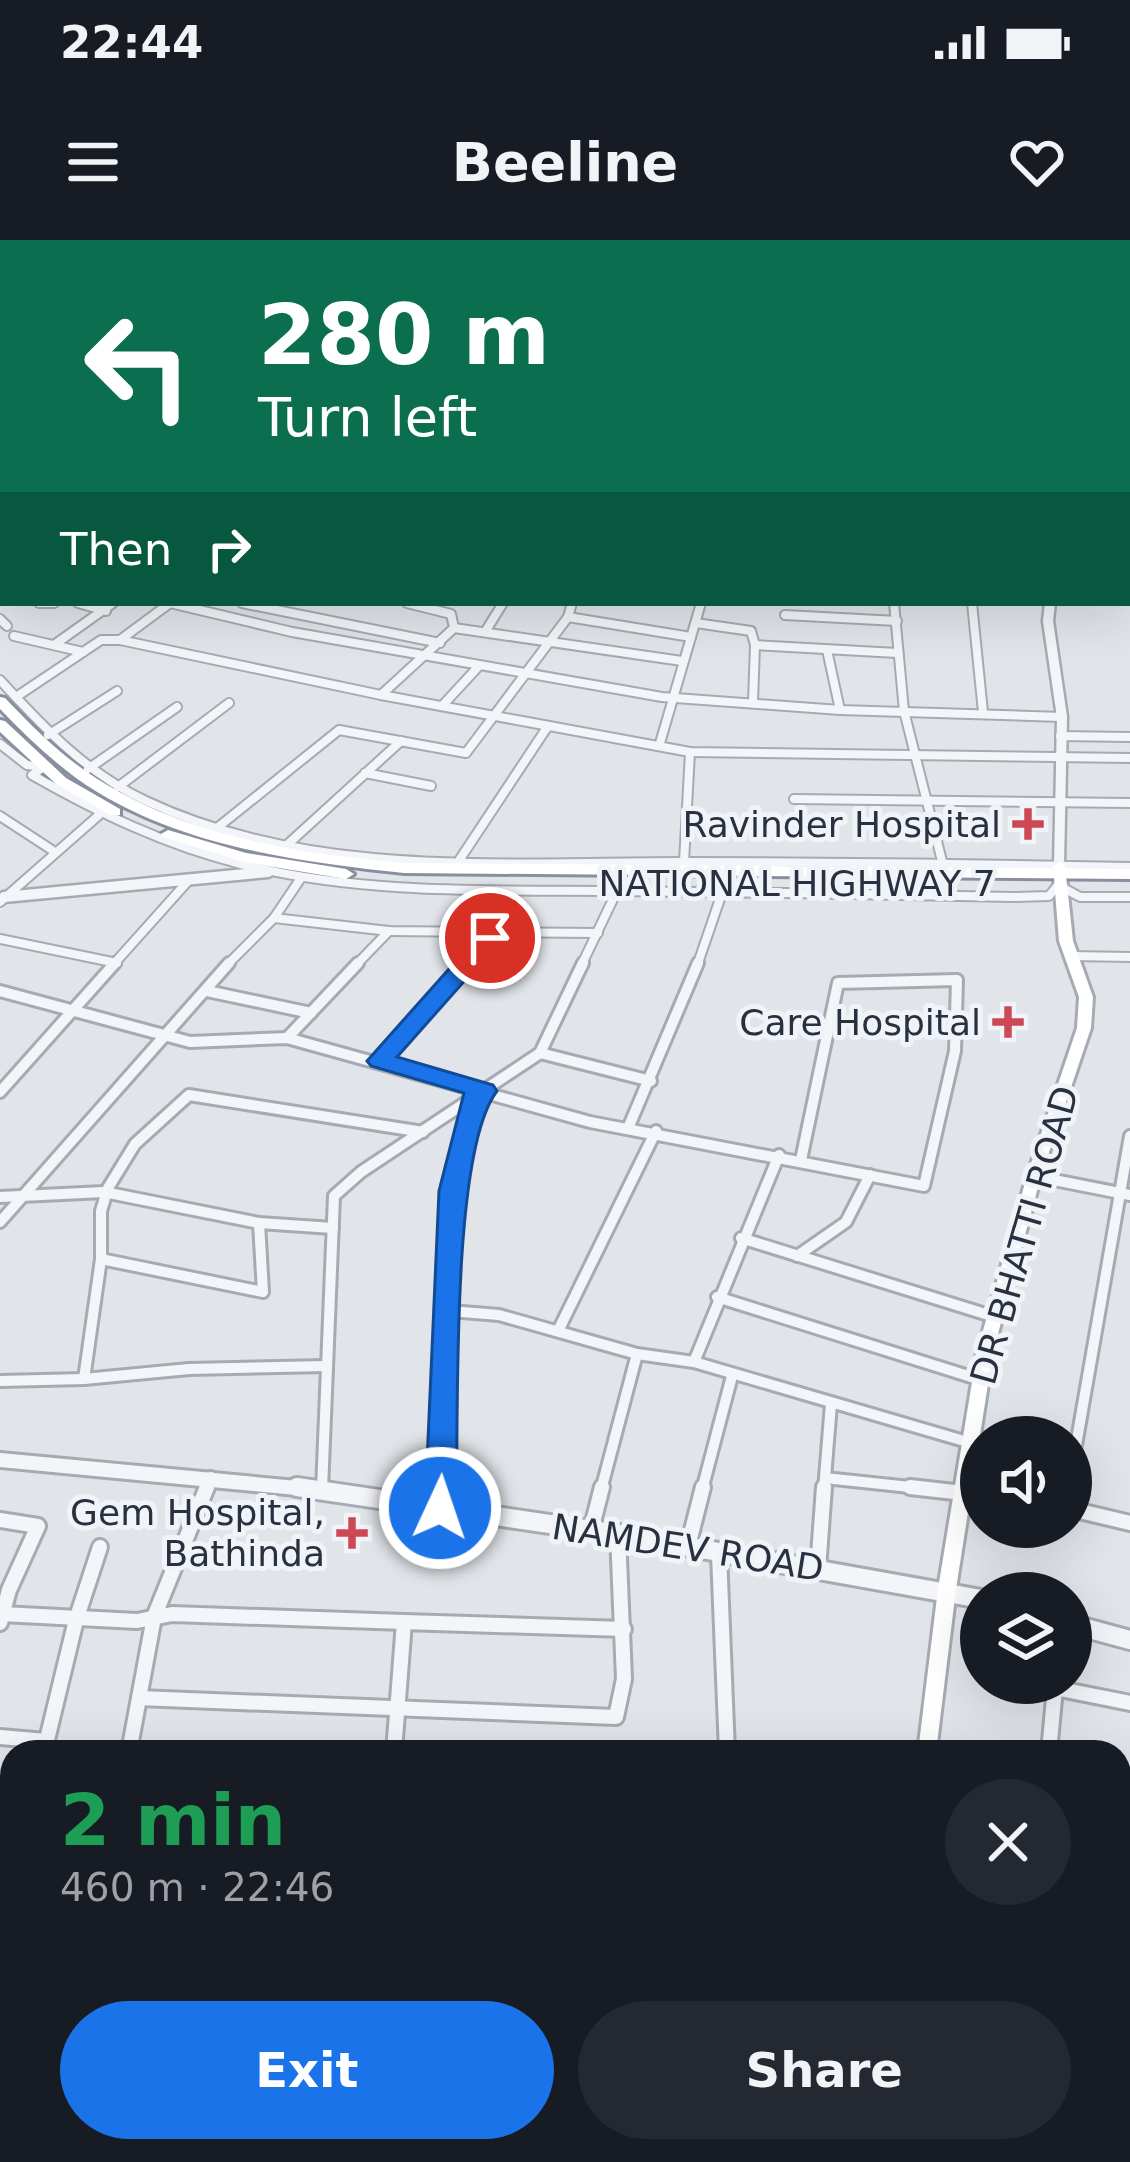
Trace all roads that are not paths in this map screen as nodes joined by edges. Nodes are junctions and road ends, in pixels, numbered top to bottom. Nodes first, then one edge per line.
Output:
1 (166, 606) edge
2 (184, 606) edge
3 (257, 606) edge
4 (419, 606) edge
5 (501, 606) edge
6 (571, 606) edge
7 (700, 606) edge
8 (894, 606) edge
9 (972, 606) edge
10 (1050, 606) edge
11 (109, 607) edge
12 (785, 615) dead end
13 (568, 617) junction
14 (897, 621) junction
15 (696, 622) junction
16 (454, 628) junction
17 (485, 632) junction
18 (14, 636) dead end
19 (691, 637) junction
20 (120, 640) junction
21 (553, 642) junction
22 (440, 643) junction
23 (54, 645) junction
24 (755, 645) junction
25 (827, 650) junction
26 (83, 652) junction
27 (897, 653) junction
28 (427, 658) junction
29 (682, 662) junction
30 (478, 667) junction
31 (527, 676) junction
32 (0, 680) edge
33 (117, 691) dead end
34 (381, 695) junction
35 (674, 697) junction
36 (8, 699) edge
37 (753, 702) junction
38 (229, 704) dead end
39 (442, 706) junction
40 (177, 707) dead end
41 (839, 710) junction
42 (904, 711) junction
43 (983, 712) junction
44 (492, 716) junction
45 (1062, 717) junction
46 (0, 724) edge
47 (548, 726) junction
48 (48, 735) junction
49 (1060, 736) junction
50 (1130, 736) edge
51 (401, 741) junction
52 (660, 742) junction
53 (0, 744) edge
54 (690, 752) junction
55 (916, 754) junction
56 (1060, 756) junction
57 (1130, 758) edge
58 (44, 766) junction
59 (88, 769) junction
60 (365, 772) junction
61 (431, 786) dead end
62 (118, 787) junction
63 (794, 799) dead end
64 (929, 801) junction
65 (1130, 803) edge
66 (1060, 804) junction
67 (99, 815) junction
68 (0, 816) edge
69 (217, 828) junction
70 (288, 844) junction
71 (56, 852) junction
72 (460, 860) junction
73 (684, 862) junction
74 (943, 865) junction
75 (1130, 871) edge
76 (268, 872) junction
77 (1058, 875) junction
78 (301, 878) junction
79 (189, 880) junction
80 (1130, 885) edge
81 (616, 891) junction
82 (722, 893) junction
83 (1130, 897) edge
84 (2, 900) edge
85 (274, 918) junction
86 (389, 931) junction
87 (497, 932) junction
88 (598, 933) junction
89 (0, 939) edge
90 (1071, 956) junction
91 (1130, 957) edge
92 (117, 963) junction
93 (207, 991) junction
94 (2, 995) edge
95 (74, 1011) junction
96 (310, 1013) junction
97 (165, 1036) junction
98 (287, 1038) junction
99 (540, 1053) junction
100 (380, 1061) junction
101 (651, 1081) junction
102 (0, 1092) edge
103 (479, 1095) junction
104 (629, 1126) junction
105 (656, 1131) junction
106 (423, 1132) junction
107 (1130, 1136) edge
108 (778, 1155) junction
109 (801, 1160) junction
110 (870, 1175) junction
111 (1034, 1176) junction
112 (104, 1192) junction
113 (1125, 1195) edge
114 (19, 1196) junction
115 (0, 1197) edge
116 (0, 1222) edge
117 (259, 1223) junction
118 (333, 1228) junction
119 (742, 1238) junction
120 (797, 1256) junction
121 (101, 1259) junction
122 (717, 1297) junction
123 (450, 1311) junction
124 (995, 1317) junction
125 (558, 1331) junction
126 (638, 1354) junction
127 (694, 1362) junction
128 (327, 1366) junction
129 (732, 1376) junction
130 (84, 1379) junction
131 (981, 1380) junction
132 (0, 1381) edge
133 (831, 1404) junction
134 (975, 1416) edge
135 (1082, 1416) edge
136 (960, 1440) edge
137 (0, 1460) edge
138 (212, 1477) junction
139 (825, 1478) junction
140 (322, 1490) junction
141 (960, 1492) edge
142 (440, 1508) junction
143 (1092, 1514) edge
144 (0, 1520) edge
145 (1130, 1522) edge
146 (591, 1530) junction
147 (618, 1534) junction
148 (960, 1539) edge
149 (688, 1546) junction
150 (100, 1547) dead end
151 (719, 1554) junction
152 (818, 1569) junction
153 (947, 1589) junction
154 (4, 1590) edge
155 (960, 1593) edge
156 (154, 1617) junction
157 (1, 1618) edge
158 (76, 1620) junction
159 (404, 1622) junction
160 (623, 1629) junction
161 (1092, 1630) edge
162 (1130, 1640) edge
163 (139, 1698) junction
164 (1130, 1702) edge
165 (398, 1706) junction
166 (46, 1740) edge
167 (131, 1740) edge
168 (395, 1740) edge
169 (727, 1740) edge
170 (928, 1740) edge
171 (1049, 1740) edge

1 - 20 street
2 - 28 street
3 - 22 street
4 - 16 street
5 - 17 street
6 - 13 street
7 - 15 street
8 - 14 street
9 - 43 street
10 - 45 street
11 - 23 street
12 - 14 street
13 - 19 street
13 - 21 street
14 - 27 street
15 - 19 street
15 - 24 street
16 - 17 street
16 - 22 street
17 - 21 street
18 - 23 street
19 - 29 street
20 - 26 street
20 - 34 street
21 - 29 street
21 - 31 street
22 - 28 street
23 - 26 street
24 - 25 street
24 - 37 street
25 - 27 street
25 - 41 street
26 - 36 street
27 - 42 street
28 - 30 street
28 - 34 street
29 - 35 street
30 - 31 street
30 - 39 street
31 - 35 street
31 - 44 street
32 - 36 street
33 - 48 street
34 - 39 street
35 - 37 street
35 - 52 street
36 - 48 street
36 - 77 highway
37 - 41 street
38 - 62 street
39 - 44 street
40 - 59 street
41 - 42 street
42 - 43 street
42 - 55 street
43 - 45 street
44 - 47 street
44 - 51 street
45 - 49 street
46 - 58 highway, NATIONAL HIGHWAY 7
47 - 52 street
47 - 72 street
48 - 59 street
49 - 50 street
49 - 56 street
51 - 60 street
51 - 69 street
52 - 54 street
53 - 58 street
54 - 55 street
54 - 73 street
55 - 56 street
55 - 64 street
56 - 57 street
56 - 66 street
58 - 67 street
58 - 77 highway, NATIONAL HIGHWAY 7
59 - 62 street
60 - 61 street
60 - 70 street
62 - 69 street
63 - 64 street
64 - 66 street
64 - 74 street
65 - 66 street
66 - 77 street
67 - 71 street
67 - 76 street
68 - 71 street
69 - 70 street
70 - 72 street
71 - 84 street
72 - 73 street
73 - 74 street
74 - 77 street
75 - 77 highway
76 - 78 street
76 - 79 street
77 - 80 highway, NATIONAL HIGHWAY 7
77 - 82 street
77 - 83 street
77 - 90 main road, DR BHATTI ROAD
78 - 81 street
78 - 85 street
79 - 84 street
79 - 92 street
81 - 82 street
81 - 88 street
82 - 101 street
85 - 86 street
85 - 93 street
86 - 87 street
86 - 96 street
87 - 88 street
87 - 100 street
88 - 99 street
89 - 92 street
90 - 91 street
90 - 111 main road, DR BHATTI ROAD
92 - 95 street
93 - 96 street
93 - 97 street
94 - 95 street
95 - 97 street
95 - 102 street
96 - 98 street
97 - 98 street
97 - 114 street
98 - 100 street
99 - 101 street
99 - 103 street
100 - 103 street
101 - 104 street
103 - 104 street
103 - 106 street
103 - 123 street
104 - 105 street
105 - 108 street
105 - 125 street
106 - 112 street
106 - 118 street
107 - 113 street
108 - 109 street
108 - 119 street
109 - 110 street
109 - 110 street
110 - 120 street
111 - 113 street
111 - 124 main road, DR BHATTI ROAD
112 - 114 street
112 - 117 street
112 - 121 street
113 - 135 street
114 - 115 street
114 - 116 street
117 - 118 street
117 - 121 street
118 - 128 street
119 - 120 street
119 - 122 street
120 - 124 street
121 - 130 street
122 - 127 street
122 - 131 street
123 - 125 street
123 - 142 street
124 - 131 main road, DR BHATTI ROAD
125 - 126 street
126 - 127 street
126 - 146 street
127 - 129 street
128 - 130 street
128 - 140 street
129 - 133 street
129 - 149 street
130 - 132 street
131 - 134 main road, DR BHATTI ROAD
133 - 136 street
133 - 139 street
137 - 138 street, NAMDEV ROAD
138 - 140 street, NAMDEV ROAD
138 - 156 street
139 - 141 street
139 - 152 street
140 - 142 street, NAMDEV ROAD
142 - 146 street, NAMDEV ROAD
143 - 145 street
144 - 154 street
146 - 147 street, NAMDEV ROAD
147 - 149 street, NAMDEV ROAD
147 - 160 street
148 - 153 main road, DR BHATTI ROAD
149 - 151 street, NAMDEV ROAD
150 - 158 street
151 - 152 street, NAMDEV ROAD
151 - 169 street
152 - 153 street, NAMDEV ROAD
153 - 155 street, NAMDEV ROAD
153 - 170 main road, DR BHATTI ROAD
154 - 157 street
156 - 158 street
156 - 159 street
156 - 163 street
157 - 158 street
158 - 166 street
159 - 160 street
159 - 165 street
160 - 165 street
161 - 162 street
163 - 165 street
163 - 167 street
164 - 171 street
165 - 168 street

